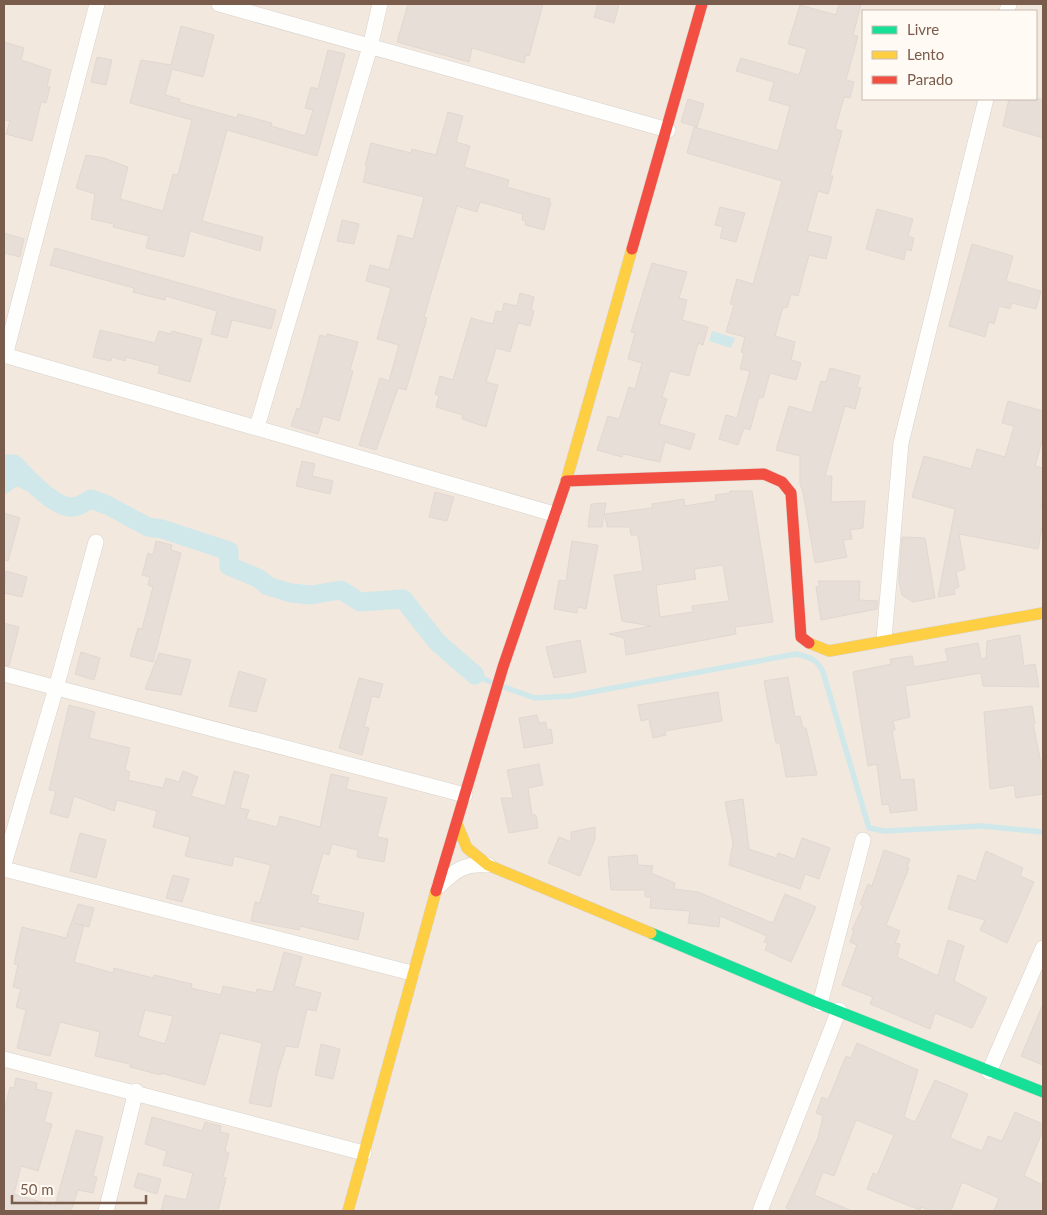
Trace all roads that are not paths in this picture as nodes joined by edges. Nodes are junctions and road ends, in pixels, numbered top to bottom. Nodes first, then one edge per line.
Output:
1 (97, 4) edge
2 (219, 4) edge
3 (380, 4) edge
4 (702, 4) edge
5 (370, 47) junction
6 (986, 100) edge
7 (668, 130) junction
8 (5, 356) edge
9 (257, 427) junction
10 (566, 481) junction
11 (554, 514) junction
12 (96, 542) dead end
13 (1043, 613) edge
14 (884, 639) junction
15 (4, 674) edge
16 (56, 688) junction
17 (465, 795) junction
18 (457, 824) junction
19 (863, 840) dead end
20 (4, 864) edge
21 (488, 865) junction
22 (4, 869) edge
23 (438, 886) junction
24 (1043, 948) edge
25 (412, 973) junction
26 (820, 1004) junction
27 (839, 1010) junction
28 (4, 1059) edge
29 (989, 1072) junction
30 (136, 1091) junction
31 (1043, 1092) edge
32 (364, 1153) junction
33 (106, 1211) edge
34 (348, 1211) edge
35 (760, 1211) edge

1 - 8 street
2 - 5 street
3 - 5 street
4 - 7 street
5 - 7 street
5 - 9 street
6 - 14 street
7 - 10 street
8 - 9 street
9 - 11 street
10 - 11 street
10 - 14 street
11 - 17 street
12 - 16 street
13 - 14 street
15 - 16 street
16 - 17 street
16 - 20 street
17 - 18 street
18 - 21 street
18 - 23 street
19 - 26 street
21 - 23 street
21 - 26 street
22 - 25 street
23 - 25 street
24 - 29 street
25 - 32 street
26 - 27 street
27 - 29 street
27 - 35 street
28 - 30 street
29 - 31 street
30 - 32 street
30 - 33 street
32 - 34 street

